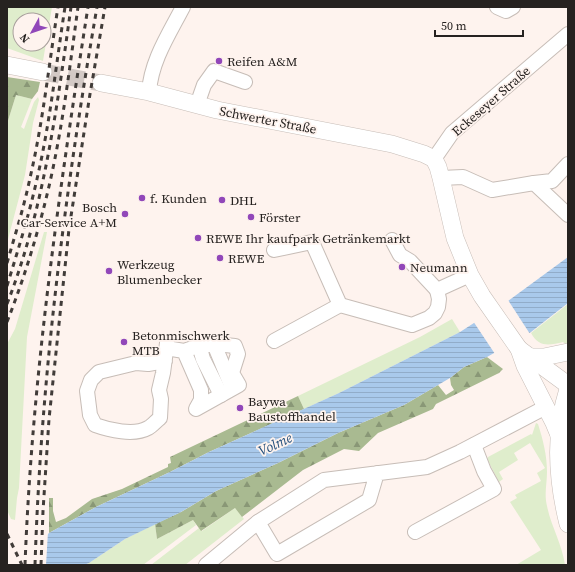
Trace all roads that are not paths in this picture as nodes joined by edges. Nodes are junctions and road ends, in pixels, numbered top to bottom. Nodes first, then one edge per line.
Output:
1 (183, 7) edge
2 (497, 7) edge
3 (513, 7) edge
4 (568, 34) edge
5 (7, 65) edge
6 (42, 72) tunnel mouth
7 (245, 82) dead end
8 (101, 83) tunnel mouth
9 (149, 92) junction
10 (197, 105) junction
11 (434, 159) junction
12 (568, 164) edge
13 (441, 178) junction
14 (534, 183) junction
15 (568, 215) edge
16 (392, 240) dead end
17 (274, 250) dead end
18 (470, 275) junction
19 (437, 290) junction
20 (340, 305) junction
21 (274, 340) dead end
22 (199, 346) junction
23 (172, 351) junction
24 (568, 352) edge
25 (526, 360) junction
26 (227, 392) junction
27 (567, 392) edge
28 (546, 407) junction
29 (559, 435) junction
30 (474, 445) junction
31 (377, 473) junction
32 (258, 522) junction
33 (568, 524) edge
34 (416, 532) dead end
35 (206, 565) edge

1 - 9 street
2 - 3 street
4 - 11 street, Eckeseyer Straße
5 - 6 main road
7 - 10 street
8 - 9 main road, Schwerter Straße
9 - 10 main road, Schwerter Straße
10 - 11 main road, Schwerter Straße
11 - 13 main road
12 - 14 street
13 - 14 street
13 - 18 main road
14 - 15 street
16 - 19 street
17 - 20 street
18 - 19 street
18 - 25 main road
19 - 20 street
20 - 21 street
22 - 23 street
22 - 26 street
22 - 26 street
23 - 23 street
23 - 26 street
24 - 25 main road
25 - 27 main road
25 - 28 main road
27 - 29 main road
28 - 29 main road
28 - 30 street
29 - 33 main road
30 - 31 street
30 - 34 street
31 - 32 street
31 - 32 street
32 - 35 street

